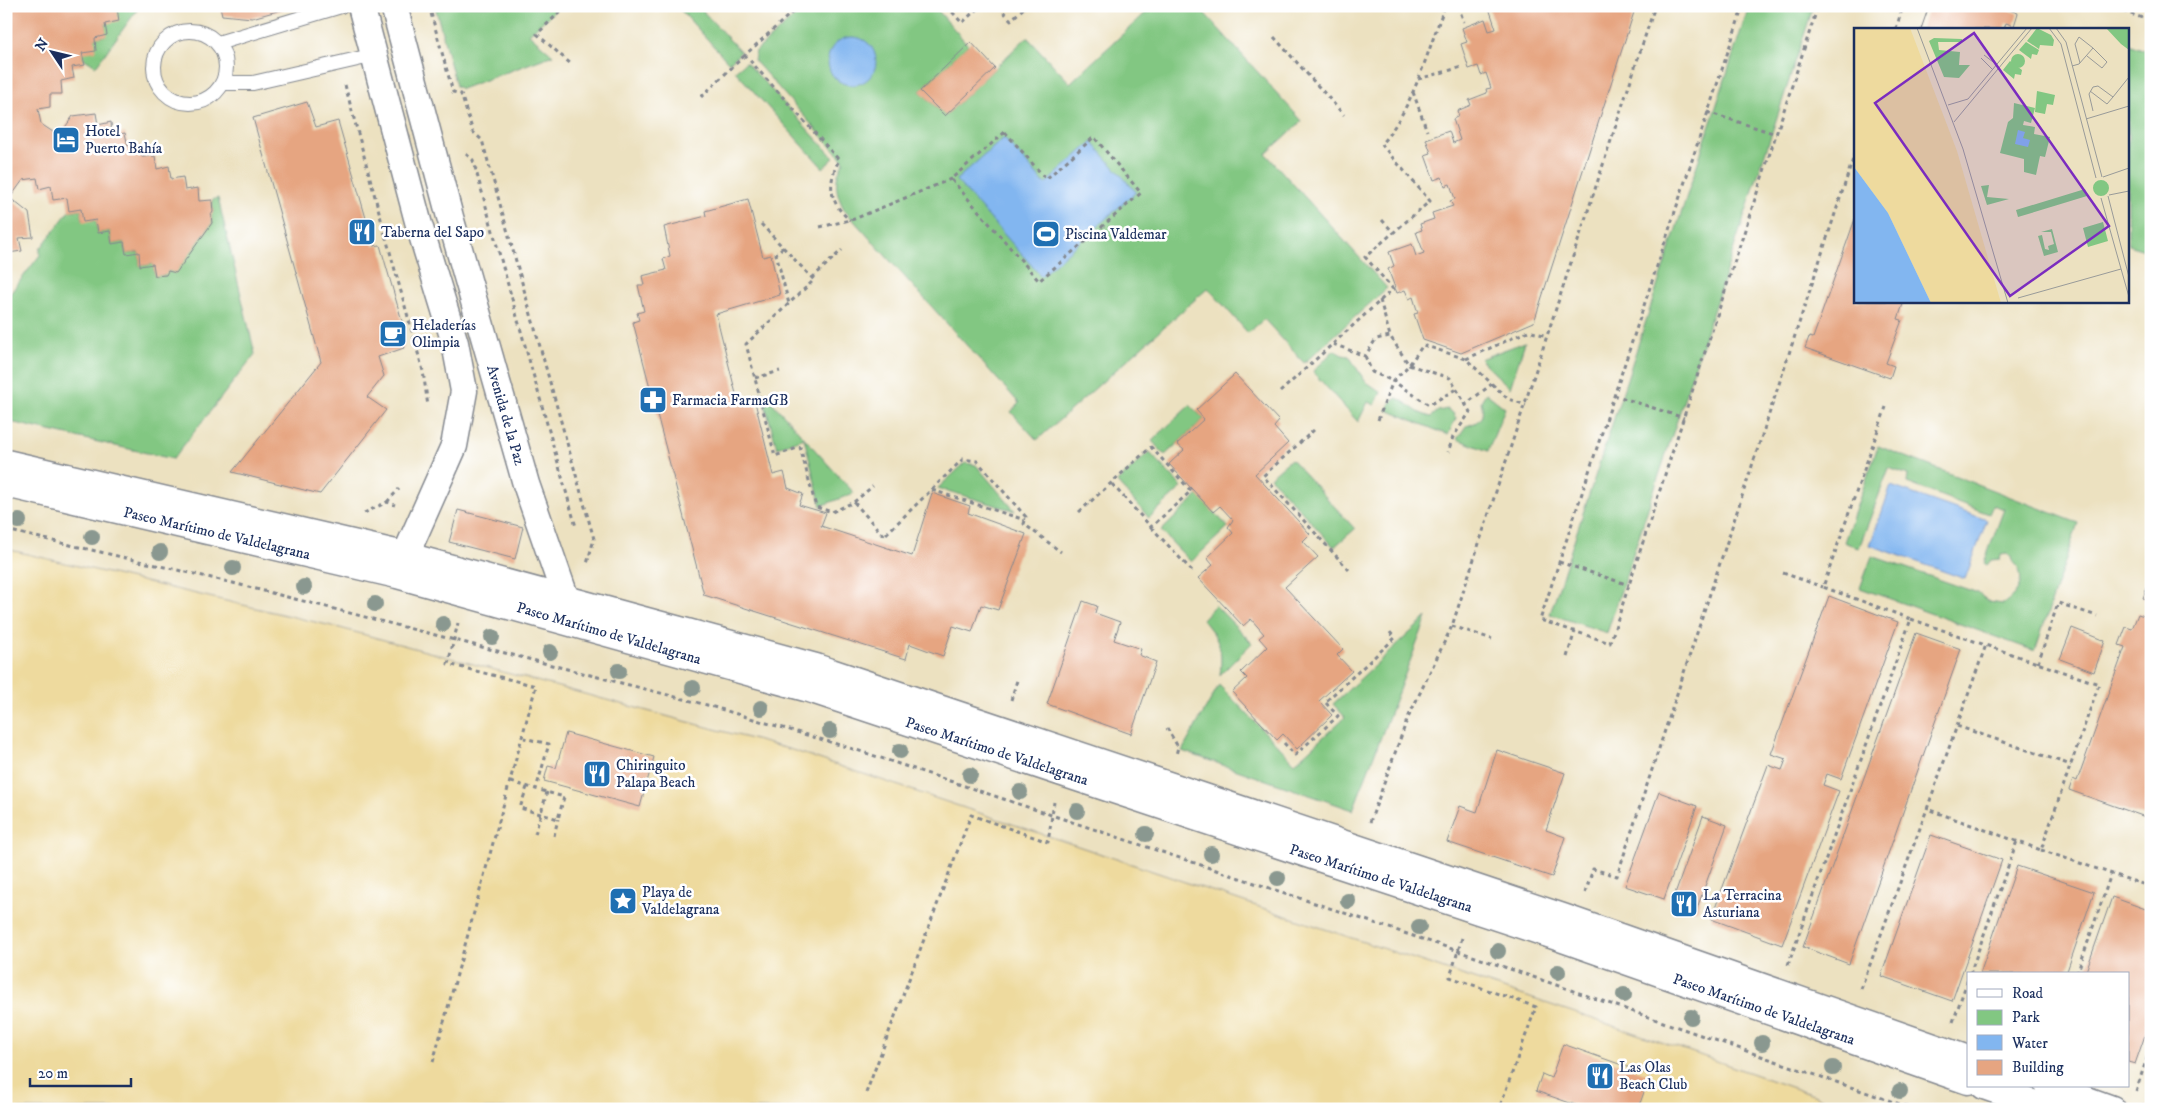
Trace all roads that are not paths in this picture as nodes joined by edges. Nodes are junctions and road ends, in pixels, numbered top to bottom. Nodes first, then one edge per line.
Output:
1 (341, 6) edge
2 (361, 6) edge
3 (394, 6) edge
4 (218, 43) junction
5 (375, 55) junction
6 (223, 83) junction
7 (6, 463) edge
8 (6, 484) edge
9 (401, 565) junction
10 (563, 609) junction
11 (1967, 1059) edge
12 (1967, 1081) edge
13 (1990, 1088) edge
14 (2054, 1088) edge
15 (2049, 1109) edge
16 (2112, 1109) edge

1 - 4 lane
2 - 5 street
3 - 10 street, Avenida de la Paz
4 - 6 lane
4 - 6 lane
5 - 6 lane
5 - 9 street
7 - 9 street, Paseo Marítimo de Valdelagrana
8 - 9 street, Paseo Marítimo de Valdelagrana
9 - 10 street, Paseo Marítimo de Valdelagrana
10 - 11 street, Paseo Marítimo de Valdelagrana
10 - 12 street, Paseo Marítimo de Valdelagrana
13 - 15 street
14 - 16 street

